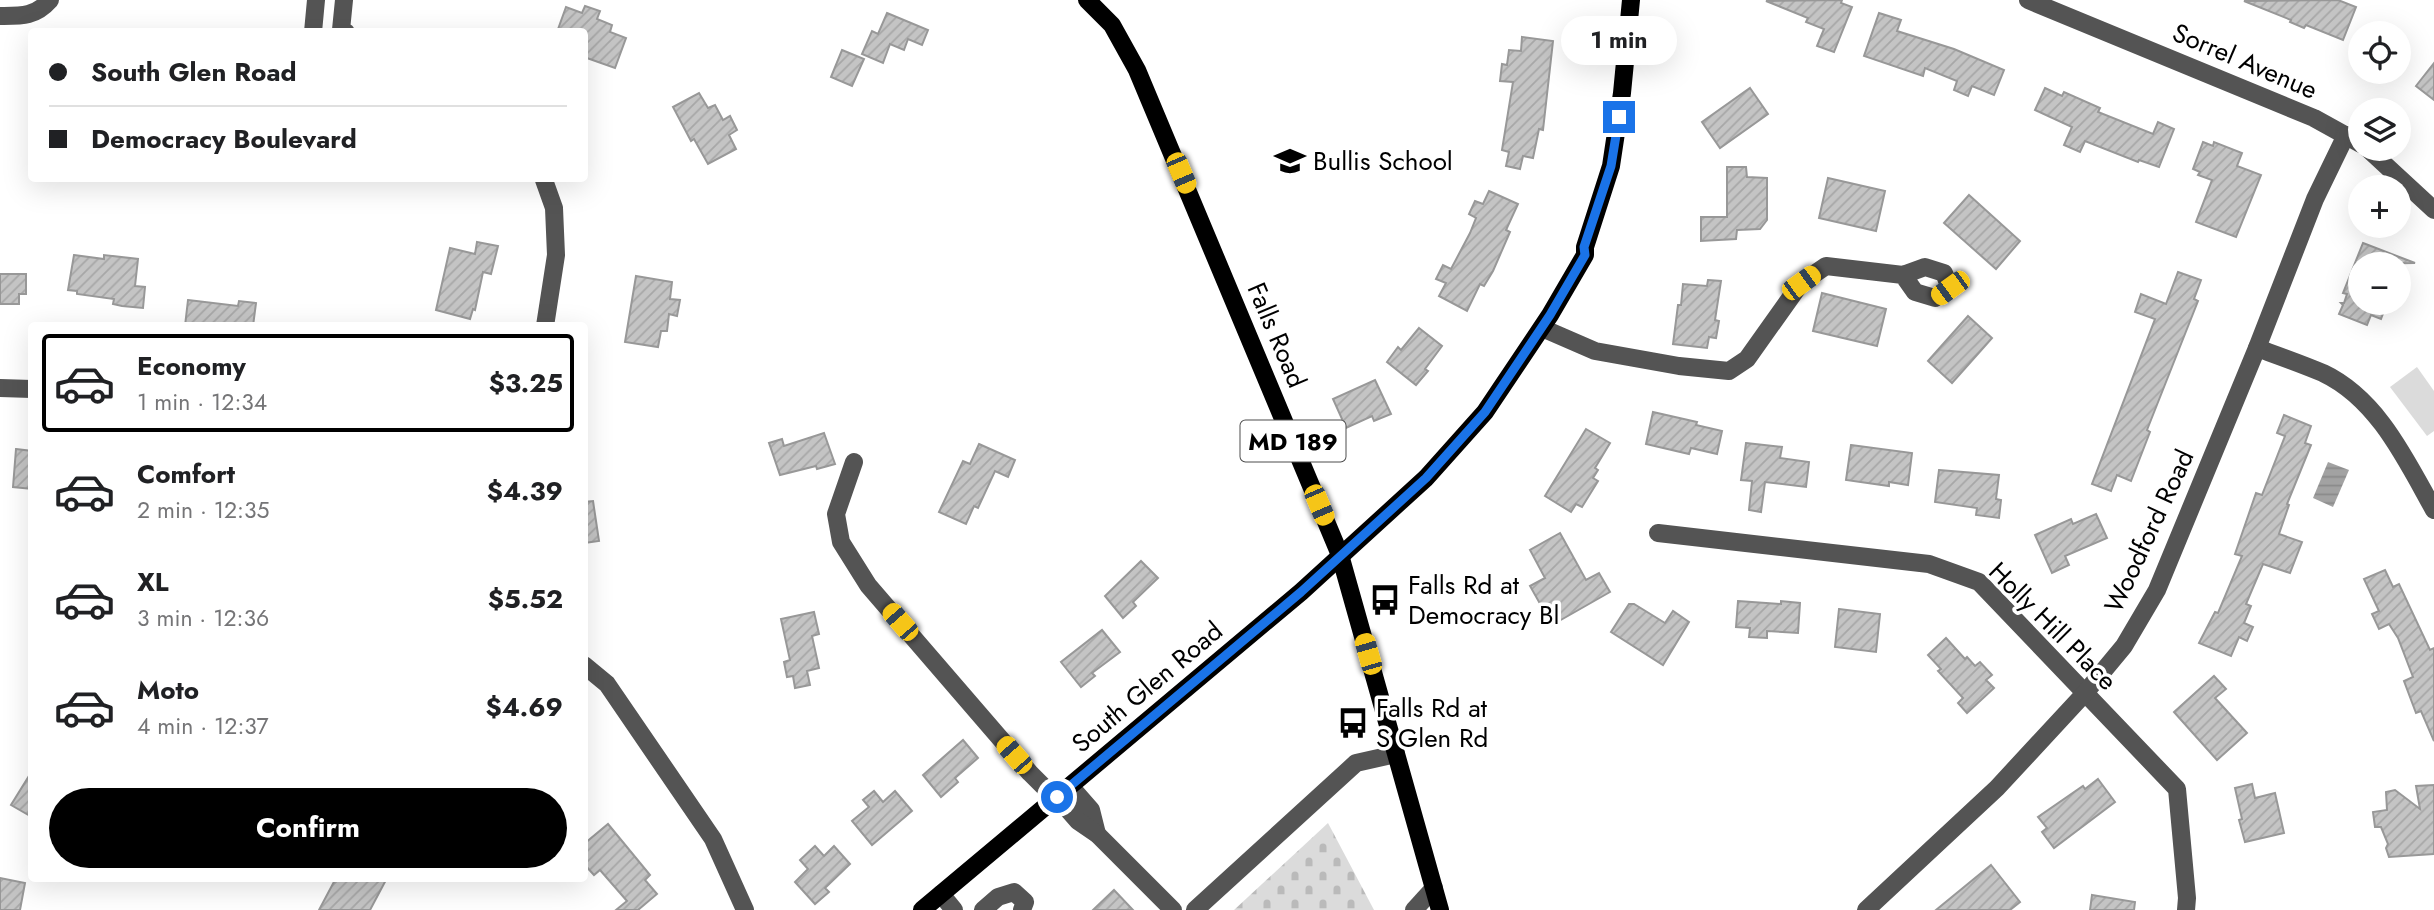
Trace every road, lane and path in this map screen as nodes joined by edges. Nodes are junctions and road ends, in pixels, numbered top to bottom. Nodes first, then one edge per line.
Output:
1 (50, 0) edge
2 (316, 0) edge
3 (344, 0) edge
4 (1087, 0) edge
5 (1631, 0) edge
6 (2028, 0) edge
7 (0, 16) edge
8 (313, 28) edge
9 (343, 28) edge
10 (2348, 137) edge
11 (2348, 148) edge
12 (2381, 161) edge
13 (545, 182) edge
14 (2434, 210) edge
15 (1903, 275) dead end
16 (546, 322) edge
17 (1542, 328) junction
18 (2257, 348) junction
19 (0, 388) edge
20 (28, 389) edge
21 (854, 462) dead end
22 (2434, 510) edge
23 (1658, 533) dead end
24 (1340, 555) junction
25 (588, 668) edge
26 (2085, 693) junction
27 (1396, 754) junction
28 (1060, 794) junction
29 (1434, 888) junction
30 (941, 894) junction
31 (745, 910) edge
32 (922, 910) edge
33 (954, 910) edge
34 (983, 910) edge
35 (1022, 910) edge
36 (1173, 910) edge
37 (1195, 910) edge
38 (1414, 910) edge
39 (1440, 910) edge
40 (1866, 910) edge
41 (2186, 910) edge

1 - 7 street
2 - 8 street
3 - 9 street
4 - 24 main road, Falls Road / MD 189
5 - 17 main road, South Glen Road
6 - 10 street, Sorrel Avenue
11 - 18 street, Woodford Road
12 - 14 street
13 - 16 street
15 - 17 street
17 - 24 main road, South Glen Road
18 - 22 street
18 - 26 street, Woodford Road
19 - 20 street
21 - 28 street
23 - 26 street, Holly Hill Place
24 - 27 main road, Falls Road / MD 189
24 - 28 main road, South Glen Road
25 - 31 street
26 - 40 street, Woodford Road
26 - 41 street, Holly Hill Place
27 - 29 main road, Falls Road / MD 189
27 - 37 street
28 - 30 main road, South Glen Road
28 - 36 street
29 - 38 street
29 - 39 main road, Falls Road / MD 189
30 - 32 main road, South Glen Road
30 - 33 street
34 - 35 street

